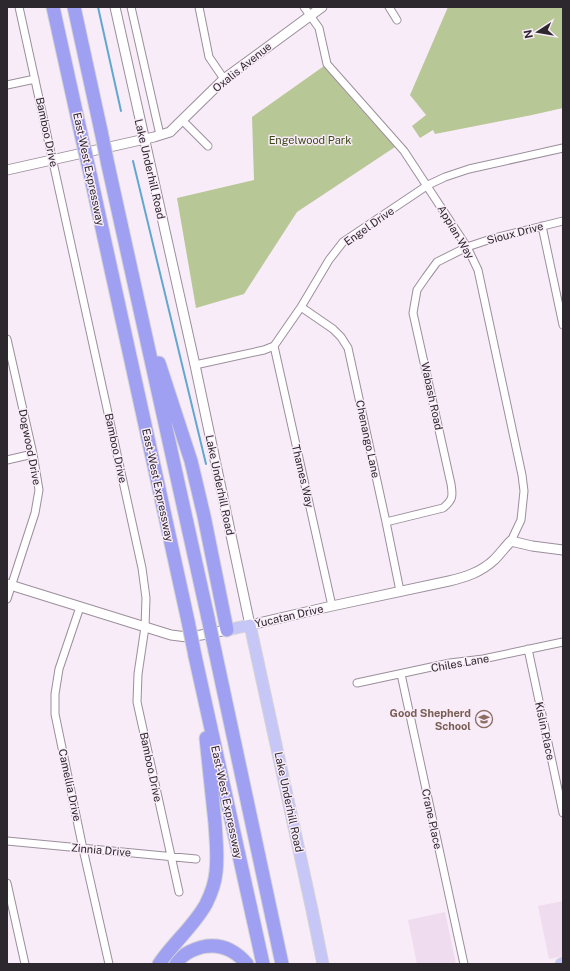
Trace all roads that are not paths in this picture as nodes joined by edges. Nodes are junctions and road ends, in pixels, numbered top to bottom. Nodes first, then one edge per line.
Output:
1 (19, 7) edge
2 (52, 7) edge
3 (74, 7) edge
4 (115, 7) edge
5 (131, 7) edge
6 (199, 7) edge
7 (304, 7) edge
8 (322, 7) edge
9 (389, 7) edge
10 (310, 16) junction
11 (396, 20) dead end
12 (35, 79) junction
13 (224, 79) junction
14 (7, 85) edge
15 (182, 120) junction
16 (160, 135) junction
17 (144, 139) junction
18 (208, 146) dead end
19 (563, 148) edge
20 (52, 160) junction
21 (7, 170) edge
22 (428, 185) junction
23 (563, 221) edge
24 (542, 226) junction
25 (467, 247) junction
26 (300, 308) junction
27 (563, 324) edge
28 (144, 330) junction
29 (7, 339) edge
30 (274, 346) junction
31 (195, 365) junction
32 (33, 454) junction
33 (7, 460) edge
34 (386, 522) junction
35 (511, 541) junction
36 (563, 550) edge
37 (9, 585) edge
38 (400, 591) junction
39 (7, 599) edge
40 (332, 606) junction
41 (80, 607) junction
42 (250, 625) junction
43 (144, 627) junction
44 (227, 630) junction
45 (563, 642) edge
46 (528, 649) junction
47 (199, 671) junction
48 (401, 674) junction
49 (357, 683) dead end
50 (563, 813) edge
51 (7, 841) edge
52 (83, 849) junction
53 (171, 857) junction
54 (196, 859) dead end
55 (7, 883) edge
56 (179, 892) dead end
57 (25, 964) edge
58 (109, 964) edge
59 (159, 964) edge
60 (176, 964) edge
61 (247, 964) edge
62 (263, 964) edge
63 (282, 964) edge
64 (323, 964) edge
65 (464, 964) edge

1 - 12 street, Bamboo Drive
2 - 47 highway, East-West Expressway, bridge
3 - 28 highway, East-West Expressway, bridge
4 - 17 street, Lake Underhill Road
5 - 16 street, Lake Underhill Road
6 - 13 street
7 - 10 street, Appian Way
8 - 10 street, Oxalis Avenue
9 - 11 street
10 - 13 street, Oxalis Avenue
10 - 22 street, Appian Way
12 - 14 street
12 - 20 street, Bamboo Drive
13 - 15 street, Oxalis Avenue
15 - 16 street, Oxalis Avenue
15 - 18 street
16 - 17 street, Oxalis Avenue
17 - 20 street, Oxalis Avenue
17 - 31 street, Lake Underhill Road
19 - 22 street, Engel Drive
20 - 21 street, Oxalis Avenue
20 - 43 street, Bamboo Drive
22 - 25 street, Appian Way
22 - 26 street, Engel Drive
23 - 24 street, Sioux Drive
24 - 25 street, Sioux Drive
24 - 27 street
25 - 34 street, Wabash Road
25 - 35 street, Appian Way
26 - 30 street, Engel Drive
26 - 34 street, Chenango Lane
28 - 44 highway
28 - 63 highway, East-West Expressway, bridge
29 - 32 street, Dogwood Drive
30 - 31 street
30 - 40 street, Thames Way
31 - 42 street, Lake Underhill Road
32 - 33 street
32 - 37 street, Dogwood Drive
34 - 38 street, Chenango Lane
35 - 36 street
35 - 38 street, Yucatan Drive
37 - 39 street, Dogwood Drive
37 - 41 street, Yucatan Drive
38 - 40 street, Yucatan Drive
40 - 42 street, Yucatan Drive
41 - 43 street, Yucatan Drive
41 - 52 street, Camellia Drive
42 - 44 main road, Yucatan Drive
42 - 64 main road, Lake Underhill Road
43 - 44 street, Yucatan Drive
43 - 53 street, Bamboo Drive
45 - 46 street, Chiles Lane
46 - 48 street, Chiles Lane
46 - 50 street, Kislin Place
47 - 59 highway
47 - 62 highway, East-West Expressway
48 - 49 street, Chiles Lane
48 - 65 street, Crane Place
51 - 52 street, Zinnia Drive
52 - 53 street, Zinnia Drive
52 - 58 street, Camellia Drive
53 - 54 street, Zinnia Drive
53 - 56 street, Bamboo Drive
55 - 57 street
60 - 61 highway

